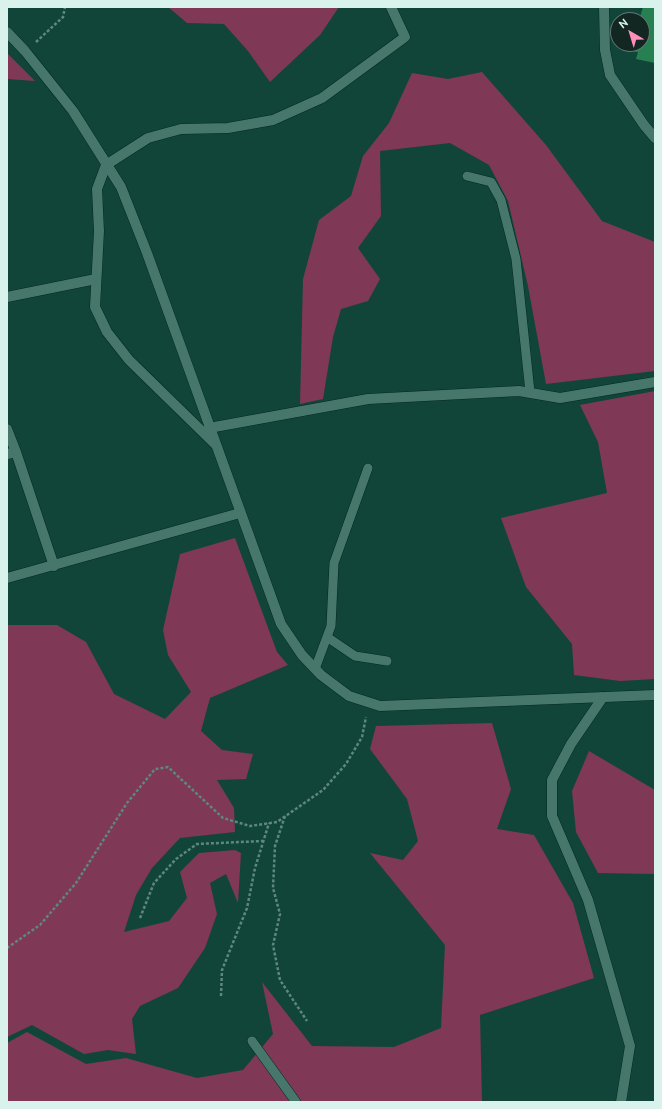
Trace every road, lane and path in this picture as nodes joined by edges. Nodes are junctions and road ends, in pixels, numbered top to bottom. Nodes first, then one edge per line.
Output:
1 (65, 7) edge
2 (391, 7) edge
3 (604, 7) edge
4 (7, 32) edge
5 (25, 51) junction
6 (655, 138) edge
7 (106, 165) junction
8 (467, 176) dead end
9 (96, 280) junction
10 (7, 297) edge
11 (655, 382) edge
12 (530, 392) junction
13 (209, 428) junction
14 (7, 429) edge
15 (215, 444) junction
16 (11, 453) edge
17 (368, 468) dead end
18 (240, 512) junction
19 (54, 566) junction
20 (7, 578) edge
21 (327, 637) junction
22 (387, 661) dead end
23 (315, 669) junction
24 (655, 695) edge
25 (603, 697) junction
26 (369, 702) junction
27 (286, 816) junction
28 (269, 823) junction
29 (263, 841) junction
30 (140, 918) dead end
31 (7, 948) edge
32 (221, 996) dead end
33 (307, 1021) dead end
34 (252, 1041) dead end
35 (296, 1102) edge
36 (621, 1102) edge

1 - 5 path
2 - 7 street
3 - 6 street
4 - 5 street
5 - 7 street
7 - 9 street
7 - 13 street
8 - 12 lane
9 - 10 street
9 - 15 street
11 - 12 street
12 - 13 street
13 - 15 street
14 - 16 street
15 - 18 street
16 - 19 street
17 - 21 lane
18 - 19 street
18 - 23 street
19 - 20 street
21 - 22 lane
21 - 23 lane
23 - 26 street
24 - 25 street
25 - 26 street
25 - 36 street
26 - 27 path
27 - 28 path
27 - 33 path
28 - 29 path
28 - 31 path
29 - 30 path
29 - 32 path
34 - 35 lane

